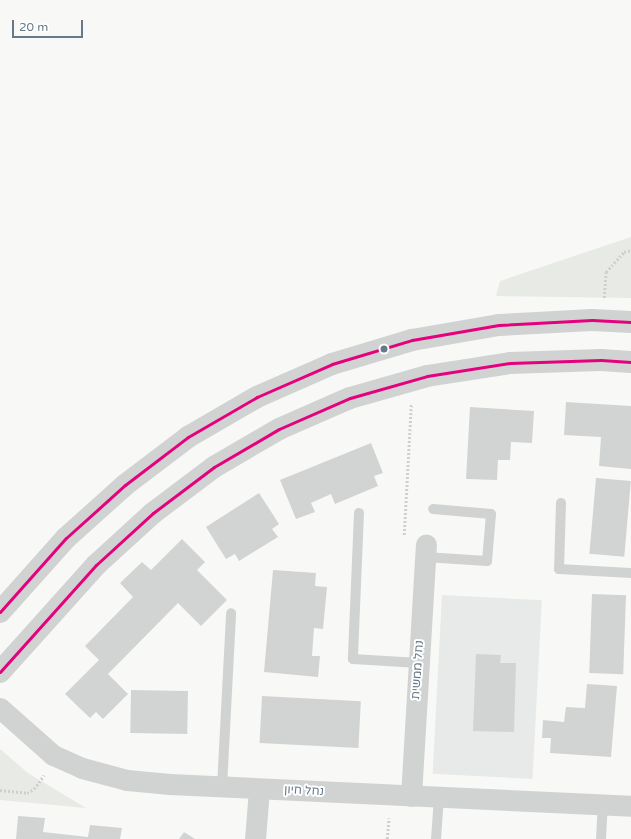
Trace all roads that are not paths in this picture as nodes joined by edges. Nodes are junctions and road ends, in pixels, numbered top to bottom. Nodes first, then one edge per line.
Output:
1 (631, 322) edge
2 (631, 362) edge
3 (561, 503) dead end
4 (433, 509) dead end
5 (359, 513) dead end
6 (426, 551) joint
7 (631, 573) edge
8 (0, 612) edge
9 (230, 613) dead end
10 (419, 663) junction
11 (0, 672) edge
12 (0, 708) edge
13 (222, 787) junction
14 (258, 789) junction
15 (411, 796) junction
16 (439, 797) junction
17 (603, 804) junction
18 (631, 806) edge
19 (255, 839) edge
20 (436, 839) edge
21 (601, 839) edge

1 - 8 street
2 - 11 street
3 - 7 lane
4 - 6 lane
5 - 10 lane
6 - 10 street, נחל ממשית
9 - 13 lane
10 - 15 street, נחל ממשית
12 - 13 street, נחל חיון
13 - 14 street, נחל חיון
14 - 15 street, נחל חיון
14 - 19 street
15 - 16 street, נחל חיון
16 - 17 street, נחל חיון
16 - 20 lane
17 - 18 street, נחל חיון
17 - 21 lane

